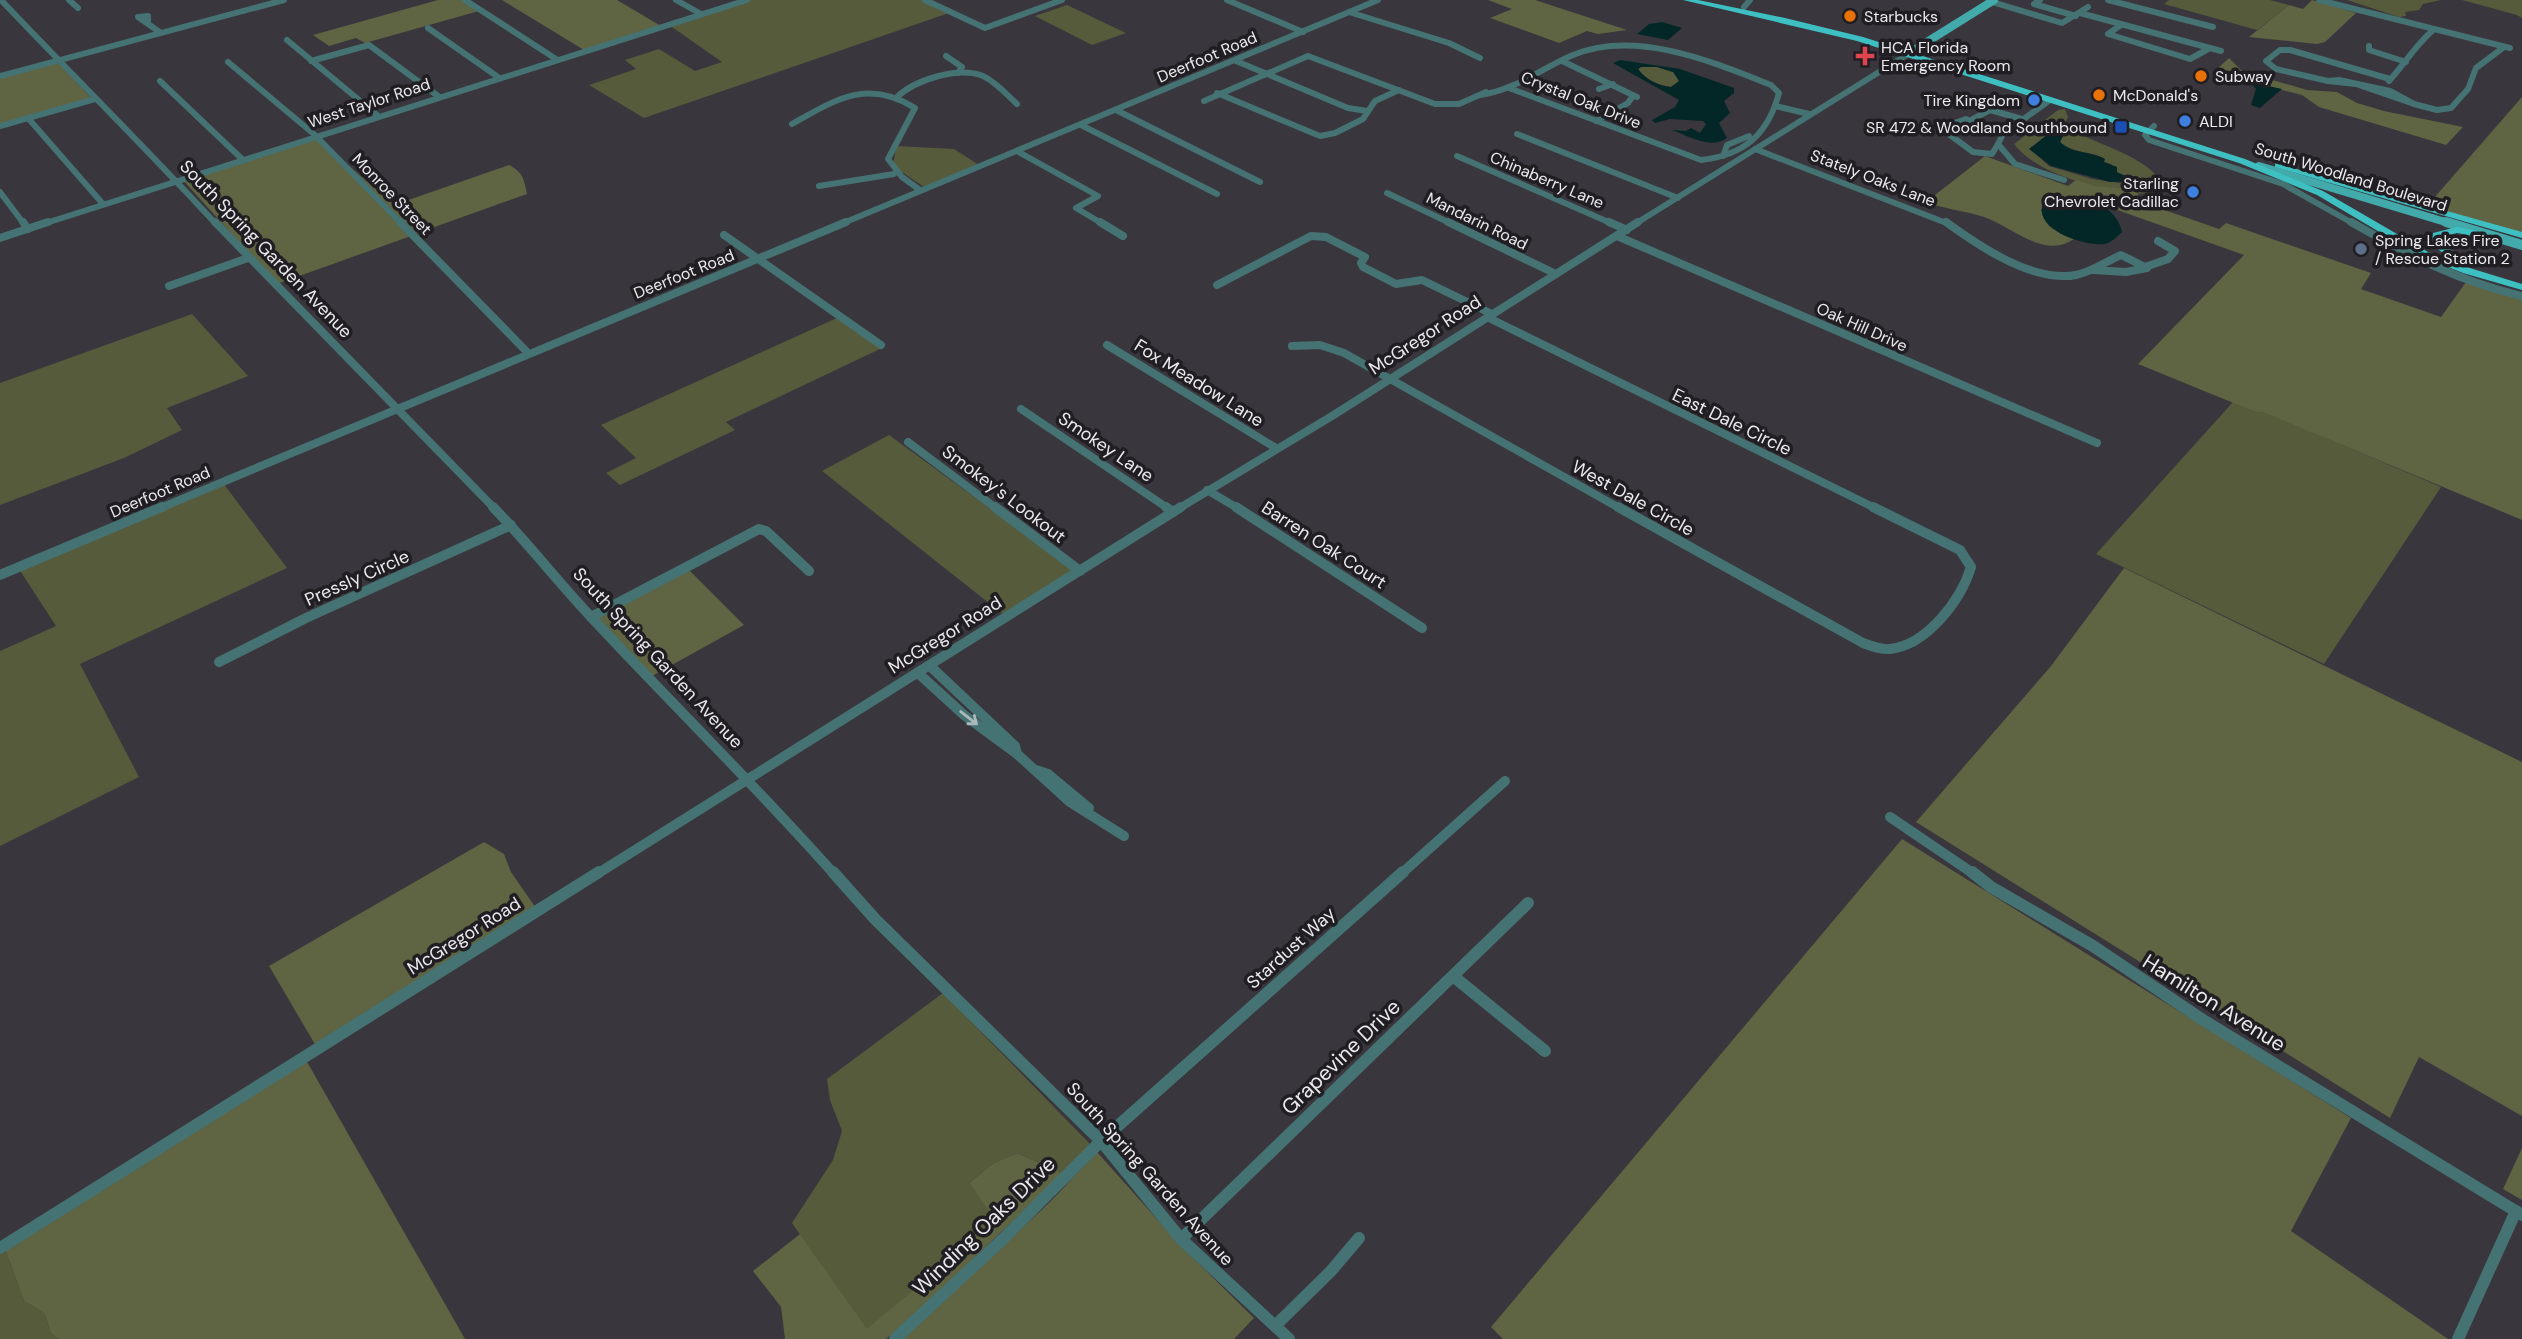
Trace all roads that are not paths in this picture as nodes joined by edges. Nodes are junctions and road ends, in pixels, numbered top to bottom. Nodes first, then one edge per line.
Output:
1 (1, 0) edge
2 (69, 0) edge
3 (247, 0) edge
4 (284, 0) edge
5 (465, 0) edge
6 (676, 0) edge
7 (747, 0) edge
8 (925, 0) edge
9 (1062, 0) edge
10 (1227, 0) edge
11 (1378, 0) edge
12 (1687, 0) edge
13 (1709, 0) edge
14 (2040, 0) edge
15 (2108, 0) edge
16 (2319, 0) edge
17 (2328, 0) edge
18 (1993, 1) edge
19 (1745, 5) edge
20 (257, 7) junction
21 (2088, 7) dead end
22 (78, 8) dead end
23 (1349, 12) junction
24 (701, 14) junction
25 (2078, 14) junction
26 (1962, 20) joint
27 (148, 21) dead end
28 (2121, 25) junction
29 (2213, 27) dead end
30 (428, 28) dead end
31 (2433, 30) junction
32 (1303, 32) junction
33 (162, 33) junction
34 (2165, 35) junction
35 (287, 40) dead end
36 (2369, 46) dead end
37 (2504, 47) junction
38 (2149, 48) junction
39 (2210, 48) junction
40 (2221, 51) dead end
41 (1912, 52) junction
42 (946, 56) dead end
43 (1480, 58) dead end
44 (556, 59) junction
45 (60, 60) junction
46 (311, 61) junction
47 (1236, 61) junction
48 (1562, 61) junction
49 (228, 62) dead end
50 (2406, 62) junction
51 (958, 73) junction
52 (1264, 73) junction
53 (0, 76) edge
54 (498, 78) junction
55 (2390, 80) junction
56 (160, 81) dead end
57 (1613, 84) junction
58 (1509, 88) junction
59 (1599, 89) dead end
60 (1399, 90) junction
61 (1217, 93) junction
62 (2380, 93) junction
63 (438, 96) junction
64 (2054, 98) junction
65 (95, 99) junction
66 (899, 100) junction
67 (1204, 101) dead end
68 (1017, 104) dead end
69 (1775, 108) junction
70 (1116, 110) junction
71 (1367, 111) junction
72 (2005, 114) junction
73 (377, 115) junction
74 (1807, 116) junction
75 (28, 118) junction
76 (1972, 119) junction
77 (2022, 119) junction
78 (1595, 121) junction
79 (792, 124) dead end
80 (1081, 125) junction
81 (1987, 125) junction
82 (0, 126) edge
83 (2151, 129) junction
84 (1517, 134) dead end
85 (2003, 134) junction
86 (315, 135) junction
87 (1997, 144) junction
88 (1755, 149) junction
89 (1017, 151) junction
90 (1457, 156) dead end
91 (242, 159) junction
92 (2242, 161) junction
93 (894, 174) junction
94 (176, 180) junction
95 (2064, 180) dead end
96 (1260, 182) dead end
97 (819, 186) dead end
98 (920, 190) junction
99 (2353, 191) junction
100 (0, 192) edge
101 (1387, 193) dead end
102 (1217, 194) dead end
103 (1678, 198) junction
104 (103, 204) junction
105 (28, 229) junction
106 (1627, 230) junction
107 (724, 235) dead end
108 (1123, 236) dead end
109 (1617, 236) junction
110 (2522, 237) edge
111 (0, 238) edge
112 (2498, 238) junction
113 (2158, 241) dead end
114 (2522, 245) edge
115 (248, 258) junction
116 (759, 258) junction
117 (2145, 267) junction
118 (2093, 270) junction
119 (1556, 274) junction
120 (1217, 285) dead end
121 (169, 286) dead end
122 (2521, 290) edge
123 (1489, 315) junction
124 (881, 345) dead end
125 (1107, 345) dead end
126 (1292, 346) dead end
127 (528, 353) junction
128 (1388, 380) junction
129 (395, 409) junction
130 (1021, 409) dead end
131 (908, 442) dead end
132 (2097, 443) dead end
133 (1276, 448) junction
134 (1207, 490) junction
135 (1173, 512) junction
136 (511, 525) junction
137 (809, 571) dead end
138 (1080, 571) junction
139 (0, 575) edge
140 (591, 617) junction
141 (1422, 628) dead end
142 (1863, 643) joint
143 (219, 662) dead end
144 (930, 666) junction
145 (918, 673) junction
146 (1017, 754) junction
147 (749, 779) junction
148 (1505, 781) dead end
149 (1890, 817) dead end
150 (1124, 836) dead end
151 (1528, 903) dead end
152 (1453, 976) junction
153 (1545, 1051) dead end
154 (1101, 1141) junction
155 (2519, 1213) edge
156 (1359, 1238) dead end
157 (1181, 1239) junction
158 (0, 1248) edge
159 (1276, 1325) junction
160 (895, 1339) edge
161 (1289, 1339) edge
162 (2458, 1339) edge

1 - 45 street, South Spring Garden Avenue
2 - 22 street
3 - 20 street
4 - 20 street
5 - 44 street
6 - 24 street
7 - 24 street, West Taylor Road
8 - 9 street
10 - 32 street
11 - 23 street, Deerfoot Road
12 - 19 highway, South Woodland Boulevard
13 - 19 highway, South Woodland Boulevard
14 - 25 street
15 - 29 street
16 - 31 street
17 - 37 street
18 - 25 street
18 - 26 main road
19 - 41 highway, South Woodland Boulevard
19 - 41 highway, South Woodland Boulevard
20 - 33 street
21 - 25 street
23 - 32 street, Deerfoot Road
23 - 43 street
24 - 44 street, West Taylor Road
25 - 28 street
26 - 41 main road
27 - 33 street
28 - 34 street
28 - 38 street
30 - 54 street
31 - 37 street
31 - 50 street
32 - 47 street, Deerfoot Road
33 - 45 street
34 - 38 street
34 - 39 street
35 - 46 street
36 - 50 street
37 - 62 street
38 - 39 street
39 - 40 street
41 - 64 highway, South Woodland Boulevard
41 - 64 highway, South Woodland Boulevard
41 - 74 street, McGregor Road
42 - 51 street
44 - 54 street, West Taylor Road
45 - 53 street
45 - 65 street, South Spring Garden Avenue
46 - 63 street
46 - 73 street
47 - 52 street
47 - 70 street, Deerfoot Road
48 - 57 street
48 - 58 street, Crystal Oak Drive
48 - 69 street, Crystal Oak Drive
49 - 86 street, Monroe Street
50 - 55 street
51 - 66 street
51 - 68 street
52 - 60 street
52 - 61 street
52 - 71 street
54 - 63 street, West Taylor Road
55 - 62 street
55 - 62 street
56 - 91 street
57 - 59 street
57 - 78 street
58 - 60 street
58 - 78 street, Crystal Oak Drive
60 - 71 street
61 - 67 street
61 - 71 street
63 - 73 street, West Taylor Road
64 - 77 street
64 - 83 highway, South Woodland Boulevard
65 - 75 street
65 - 94 street, South Spring Garden Avenue
66 - 79 street
66 - 93 street
69 - 74 street
69 - 78 street, Crystal Oak Drive
70 - 80 street, Deerfoot Road
70 - 96 street
72 - 76 street
72 - 77 street
72 - 81 street
73 - 86 street, West Taylor Road
74 - 88 street, McGregor Road
75 - 82 street
75 - 104 street
76 - 81 street
76 - 87 street
77 - 85 street
80 - 89 street, Deerfoot Road
80 - 102 street
81 - 85 street
83 - 92 highway, South Woodland Boulevard
83 - 99 highway, South Woodland Boulevard
83 - 122 street
84 - 103 street
85 - 87 street
86 - 91 street, West Taylor Road
86 - 127 street, Monroe Street
87 - 95 street
88 - 103 street, McGregor Road
88 - 118 street, Stately Oaks Lane
89 - 98 street, Deerfoot Road
89 - 108 street
90 - 106 street, Chinaberry Lane
91 - 94 street, West Taylor Road
92 - 99 main road, South Woodland Boulevard
92 - 122 highway
93 - 97 street
93 - 98 street
94 - 104 street, West Taylor Road
94 - 115 street, South Spring Garden Avenue
98 - 116 street, Deerfoot Road
99 - 110 highway, South Woodland Boulevard
99 - 112 main road, South Woodland Boulevard
100 - 105 street
101 - 119 street, Mandarin Road
103 - 106 street, McGregor Road
104 - 105 street, West Taylor Road
105 - 111 street, West Taylor Road
106 - 109 street, McGregor Road
107 - 116 street
109 - 119 street, McGregor Road
109 - 132 street, Oak Hill Drive
112 - 114 main road, South Woodland Boulevard
112 - 122 highway
113 - 117 street, Stately Oaks Lane
115 - 121 street
115 - 129 street, South Spring Garden Avenue
116 - 124 street
116 - 127 street, Deerfoot Road
117 - 118 street, Stately Oaks Lane
117 - 118 street, Stately Oaks Lane
119 - 123 street, McGregor Road
120 - 123 street, East Dale Circle
123 - 128 street, McGregor Road
123 - 142 street, East Dale Circle
125 - 133 street, Fox Meadow Lane
126 - 128 street, West Dale Circle
127 - 129 street, Deerfoot Road
128 - 133 street, McGregor Road
128 - 142 street, West Dale Circle
129 - 136 street, South Spring Garden Avenue
129 - 139 street, Deerfoot Road
130 - 135 street, Smokey Lane
131 - 138 street, Smokey's Lookout
133 - 134 street, McGregor Road
134 - 135 street, McGregor Road
134 - 141 street, Barren Oak Court
135 - 138 street, McGregor Road
136 - 140 street, South Spring Garden Avenue
136 - 143 street, Pressly Circle
137 - 140 street
138 - 144 street, McGregor Road
140 - 147 street, South Spring Garden Avenue
144 - 145 street, McGregor Road
144 - 146 street
145 -> 146 street
145 - 147 street, McGregor Road
146 - 150 street
147 - 154 street, South Spring Garden Avenue
147 - 158 street, McGregor Road
148 - 154 street, Stardust Way
149 - 155 street, Hamilton Avenue
151 - 152 street, Grapevine Drive
152 - 153 street
152 - 157 street, Grapevine Drive
154 - 157 street, South Spring Garden Avenue
154 - 160 street, Winding Oaks Drive
155 - 162 street
156 - 159 street
157 - 159 street, South Spring Garden Avenue
159 - 161 street, South Spring Garden Avenue

